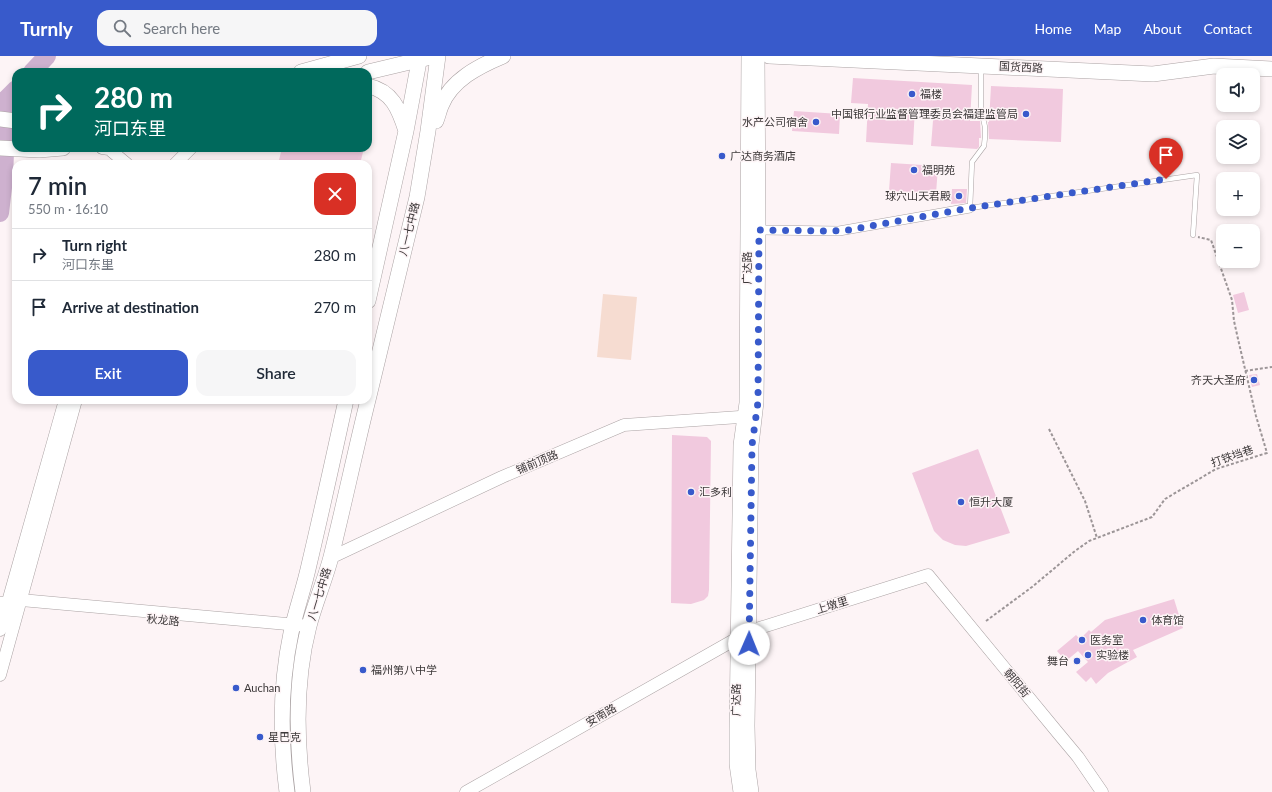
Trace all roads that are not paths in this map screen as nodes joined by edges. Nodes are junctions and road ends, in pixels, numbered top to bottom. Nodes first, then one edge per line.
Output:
1 (345, 56) edge
2 (359, 56) edge
3 (437, 56) edge
4 (503, 56) edge
5 (748, 56) edge
6 (758, 56) edge
7 (769, 56) edge
8 (419, 58) edge
9 (329, 63) junction
10 (981, 66) junction
11 (313, 68) edge
12 (1272, 69) edge
13 (372, 71) edge
14 (372, 87) edge
15 (0, 119) edge
16 (12, 120) edge
17 (406, 131) junction
18 (428, 131) junction
19 (0, 148) edge
20 (12, 149) edge
21 (113, 152) edge
22 (187, 152) edge
23 (122, 160) edge
24 (179, 160) edge
25 (970, 208) junction
26 (759, 230) junction
27 (1193, 235) road end
28 (372, 283) edge
29 (372, 383) edge
30 (64, 404) edge
31 (75, 404) edge
32 (345, 404) edge
33 (367, 404) edge
34 (751, 416) junction
35 (330, 558) junction
36 (928, 576) joint
37 (3, 603) edge
38 (20, 603) junction
39 (293, 628) junction
40 (0, 630) edge
41 (308, 630) junction
42 (750, 631) junction
43 (737, 637) junction
44 (0, 675) edge
45 (287, 792) edge
46 (303, 792) edge
47 (466, 792) edge
48 (740, 792) edge
49 (752, 792) edge
50 (1102, 792) edge

1 - 9 main road
2 - 9 main road
3 - 8 main road
3 - 18 main road, 八一七中路
4 - 18 main road
5 - 34 main road, 广达路
6 - 26 main road, 广达路
7 - 10 main road, 国货西路
8 - 13 main road
8 - 17 main road
9 - 11 main road
10 - 12 main road, 国货西路
10 - 25 lane
14 - 17 main road
15 - 16 main road
17 - 28 main road
18 - 29 main road, 八一七中路
19 - 20 main road
21 - 23 street
22 - 24 street
25 - 26 street
25 - 27 lane
26 - 34 main road, 广达路
30 - 37 street
31 - 38 street
32 - 39 main road, 八一七中路
33 - 35 main road, 八一七中路
34 - 35 street, 铺前顶路
34 - 42 main road, 广达路
34 - 43 main road, 广达路
35 - 41 main road, 八一七中路
36 - 42 street, 上墩里
36 - 50 street, 朝阳街
37 - 38 street, 秋龙路
37 - 40 street
38 - 39 street, 秋龙路
38 - 44 street
39 - 41 street, 秋龙路
39 - 45 main road, 八一七中路
41 - 46 main road, 八一七中路
42 - 43 street, 上墩里
42 - 49 main road, 广达路
43 - 47 street, 安南路
43 - 48 main road, 广达路

